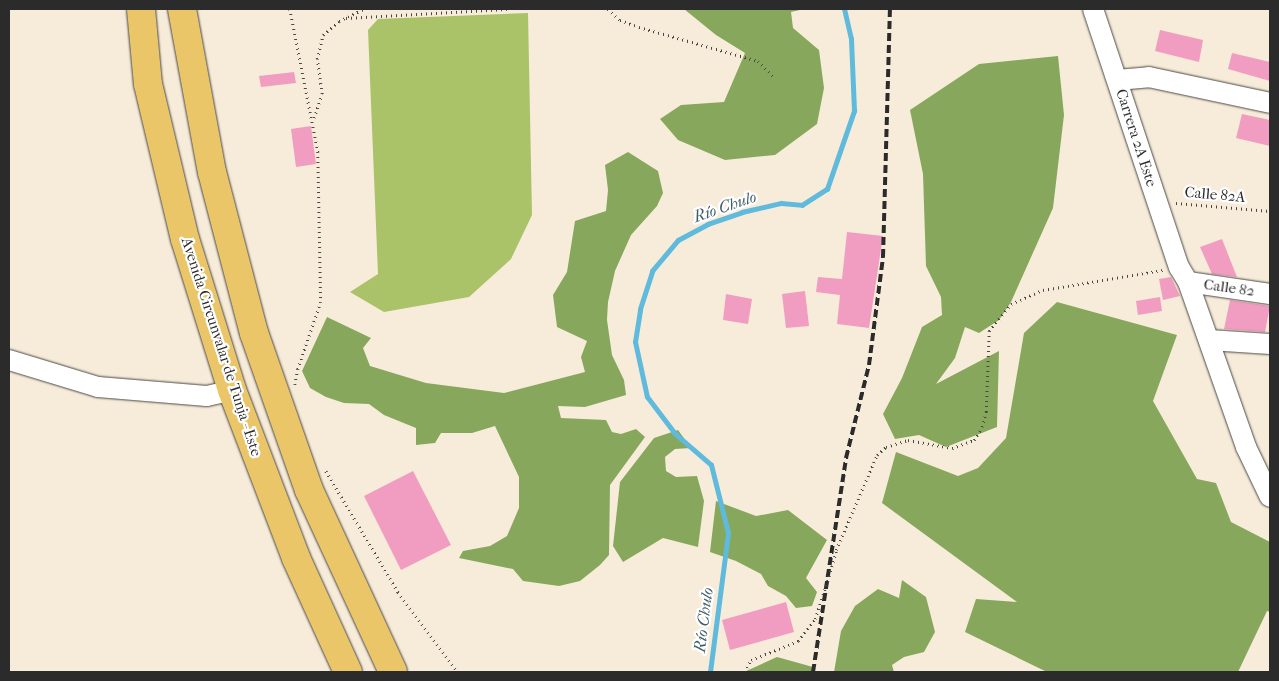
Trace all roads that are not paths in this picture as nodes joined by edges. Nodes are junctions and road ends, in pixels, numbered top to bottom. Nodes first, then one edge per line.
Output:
1 (141, 9) edge
2 (182, 9) edge
3 (1093, 9) edge
4 (1117, 80) junction
5 (1270, 103) edge
6 (1184, 274) junction
7 (1270, 294) edge
8 (1209, 340) junction
9 (1270, 344) edge
10 (9, 360) edge
11 (232, 390) junction
12 (1270, 497) edge
13 (348, 672) edge
14 (394, 672) edge

1 - 11 highway, Avenida Circunvalar de Tunja - Este
2 - 14 highway
3 - 4 street, Carrera 2A Este
4 - 5 street
4 - 6 street, Carrera 2A Este
6 - 7 street, Calle 82
6 - 8 street, Carrera 2A Este
8 - 9 street
8 - 12 street, Carrera 2A Este
10 - 11 street
11 - 13 highway, Avenida Circunvalar de Tunja - Este

